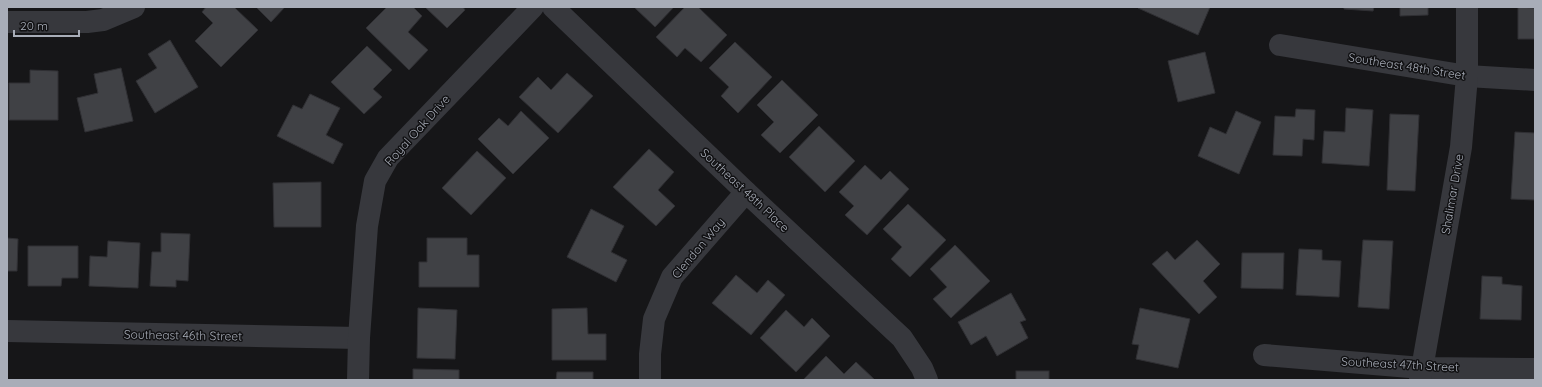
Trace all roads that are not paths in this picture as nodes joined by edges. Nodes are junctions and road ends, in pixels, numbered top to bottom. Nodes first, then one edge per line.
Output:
1 (134, 7) edge
2 (534, 7) edge
3 (553, 7) edge
4 (1467, 7) edge
5 (7, 22) edge
6 (1280, 45) dead end
7 (1467, 76) junction
8 (1535, 80) edge
9 (746, 192) junction
10 (7, 331) edge
11 (358, 338) junction
12 (1264, 355) dead end
13 (1535, 369) edge
14 (1421, 374) edge
15 (358, 380) edge
16 (650, 380) edge
17 (927, 380) edge

1 - 5 street
2 - 11 street, Royal Oak Drive
3 - 9 street, Southeast 48th Place
4 - 7 street, Shalimar Drive
6 - 7 street, Southeast 48th Street
7 - 8 street, Southeast 48th Street
7 - 14 street, Shalimar Drive
9 - 16 street, Clendon Way
9 - 17 street, Southeast 48th Place
10 - 11 street, Southeast 46th Street
11 - 15 street, Royal Oak Drive
12 - 14 street, Southeast 47th Street
13 - 14 street, Southeast 47th Street

